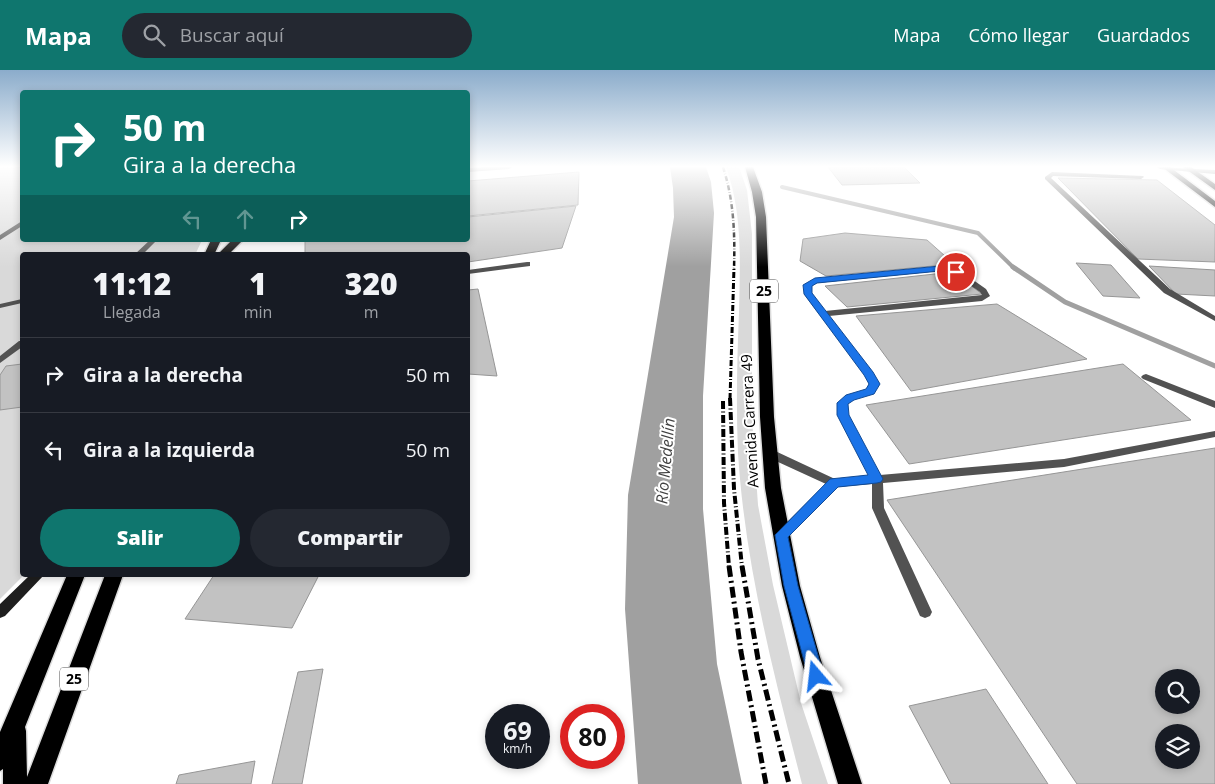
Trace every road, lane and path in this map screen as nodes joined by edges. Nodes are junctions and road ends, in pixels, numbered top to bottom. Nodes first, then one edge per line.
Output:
1 (758, 200) edge
2 (1071, 200) edge
3 (20, 224) edge
4 (0, 238) edge
5 (152, 242) edge
6 (236, 242) edge
7 (141, 252) edge
8 (225, 252) edge
9 (527, 264) dead end
10 (470, 272) edge
11 (20, 301) edge
12 (0, 306) edge
13 (1196, 308) junction
14 (1215, 309) edge
15 (824, 314) junction
16 (1215, 319) edge
17 (20, 345) edge
18 (0, 360) edge
19 (1146, 376) dead end
20 (1215, 405) edge
21 (1215, 434) edge
22 (769, 452) junction
23 (877, 479) junction
24 (834, 482) junction
25 (782, 535) junction
26 (36, 577) edge
27 (75, 577) edge
28 (113, 577) edge
29 (0, 612) edge
30 (926, 612) dead end
31 (16, 722) junction
32 (0, 759) edge
33 (15, 784) edge
34 (36, 784) edge
35 (850, 784) edge

1 - 22 highway, Avenida Carrera 49 / 25
2 - 13 street
3 - 4 street
5 - 7 street
6 - 8 highway
9 - 10 street
11 - 12 street
13 - 14 street
13 - 16 street
15 - 15 street
15 - 23 street
17 - 18 street
19 - 20 street
21 - 23 street
22 - 24 street
22 - 25 highway, Avenida Carrera 49 / 25
23 - 24 street
23 - 30 street
24 - 25 street
25 - 35 highway, Avenida Carrera 49 / 25
26 - 29 street
27 - 31 highway, 25
28 - 34 highway, 25
31 - 32 highway, 25
31 - 33 highway

